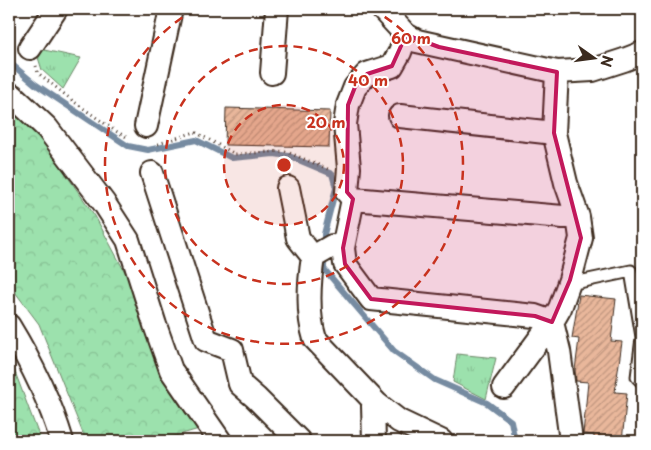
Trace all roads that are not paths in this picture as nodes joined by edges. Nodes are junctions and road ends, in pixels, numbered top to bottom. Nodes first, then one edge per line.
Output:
1 (56, 9) edge
2 (171, 9) edge
3 (277, 9) edge
4 (382, 9) edge
5 (406, 36) junction
6 (30, 48) dead end
7 (642, 52) edge
8 (557, 72) junction
9 (272, 73) dead end
10 (9, 94) edge
11 (400, 116) dead end
12 (146, 126) dead end
13 (554, 133) junction
14 (152, 173) dead end
15 (288, 188) dead end
16 (353, 199) junction
17 (578, 217) junction
18 (326, 251) junction
19 (570, 280) junction
20 (552, 322) junction
21 (9, 326) edge
22 (642, 337) edge
23 (642, 382) edge
24 (504, 387) dead end
25 (377, 404) junction
26 (62, 441) edge
27 (220, 441) edge
28 (299, 441) edge
29 (374, 441) edge
30 (441, 441) edge
31 (571, 441) edge

1 - 6 street
2 - 12 street
3 - 9 street
4 - 5 street
5 - 8 street
5 - 16 street
7 - 8 street
8 - 13 street
10 - 27 street
11 - 13 street
13 - 17 street
14 - 28 street
15 - 18 street
16 - 17 street
16 - 18 street
17 - 19 street
18 - 20 street
18 - 25 street
19 - 20 street
19 - 22 lane
20 - 24 street
20 - 31 street
21 - 26 street
22 - 23 lane
25 - 29 street
25 - 30 street

